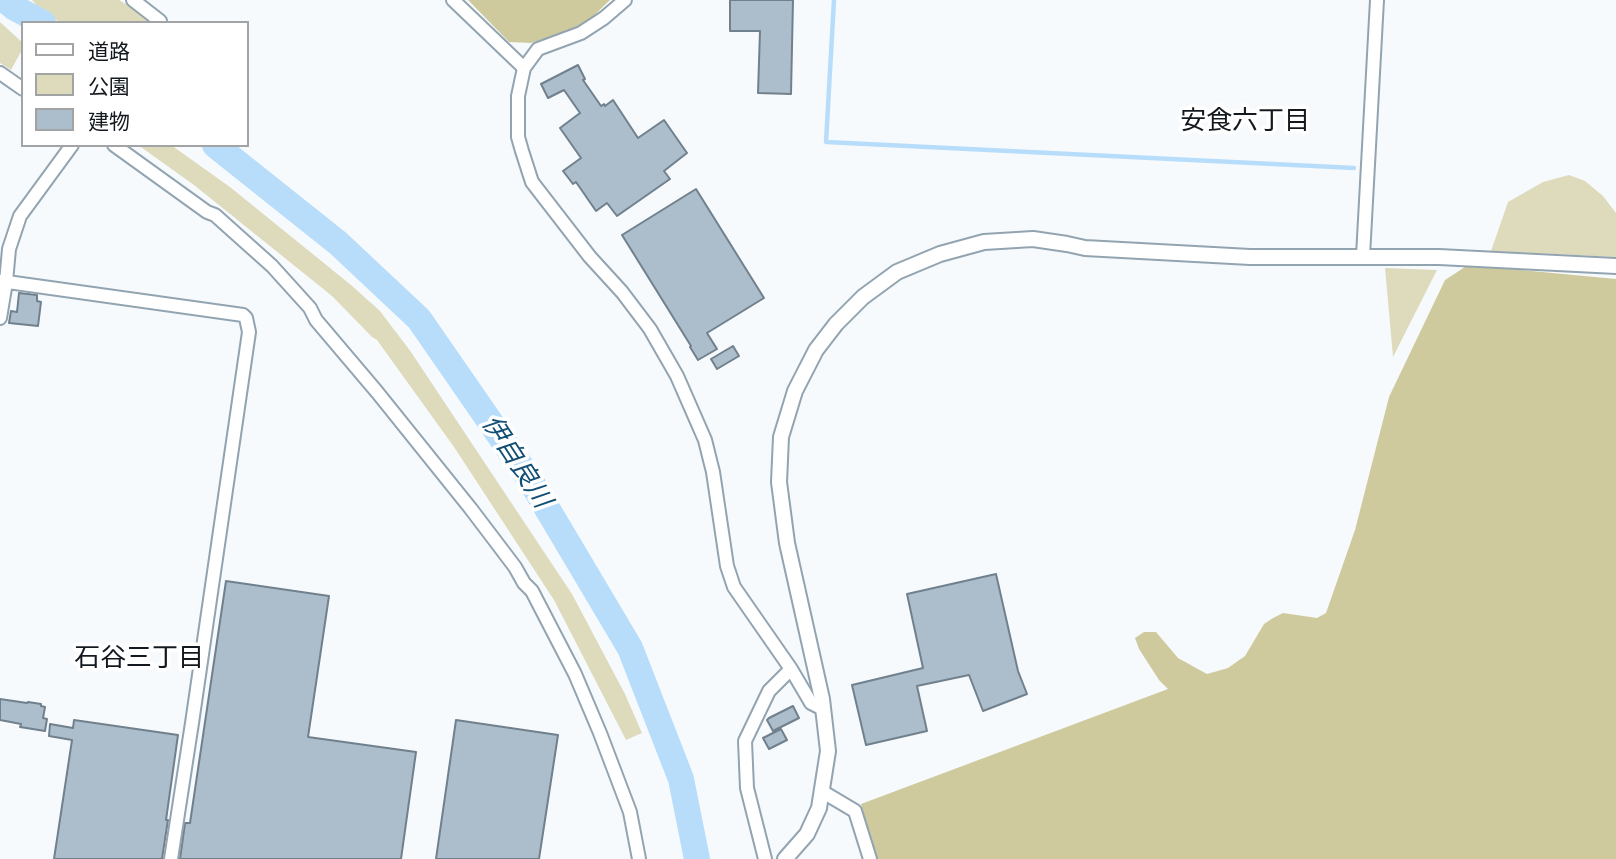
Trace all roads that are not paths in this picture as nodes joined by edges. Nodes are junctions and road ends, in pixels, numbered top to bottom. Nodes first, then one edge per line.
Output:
1 (133, 0) edge
2 (453, 0) edge
3 (625, 0) edge
4 (1377, 0) edge
5 (160, 21) edge
6 (524, 68) junction
7 (0, 73) edge
8 (21, 88) edge
9 (71, 147) edge
10 (117, 147) edge
11 (1366, 256) junction
12 (1616, 266) edge
13 (3, 281) edge
14 (0, 318) edge
15 (791, 669) junction
16 (823, 709) junction
17 (823, 792) junction
18 (171, 859) edge
19 (639, 859) edge
20 (765, 859) edge
21 (785, 859) edge
22 (870, 859) edge

1 - 5 street
2 - 6 street
3 - 6 street
4 - 11 street
6 - 15 street
7 - 8 street
9 - 13 street
10 - 19 street
11 - 12 street
11 - 16 street
13 - 14 street
13 - 18 street
15 - 16 street
15 - 20 street
16 - 17 street
17 - 21 street
17 - 22 street

